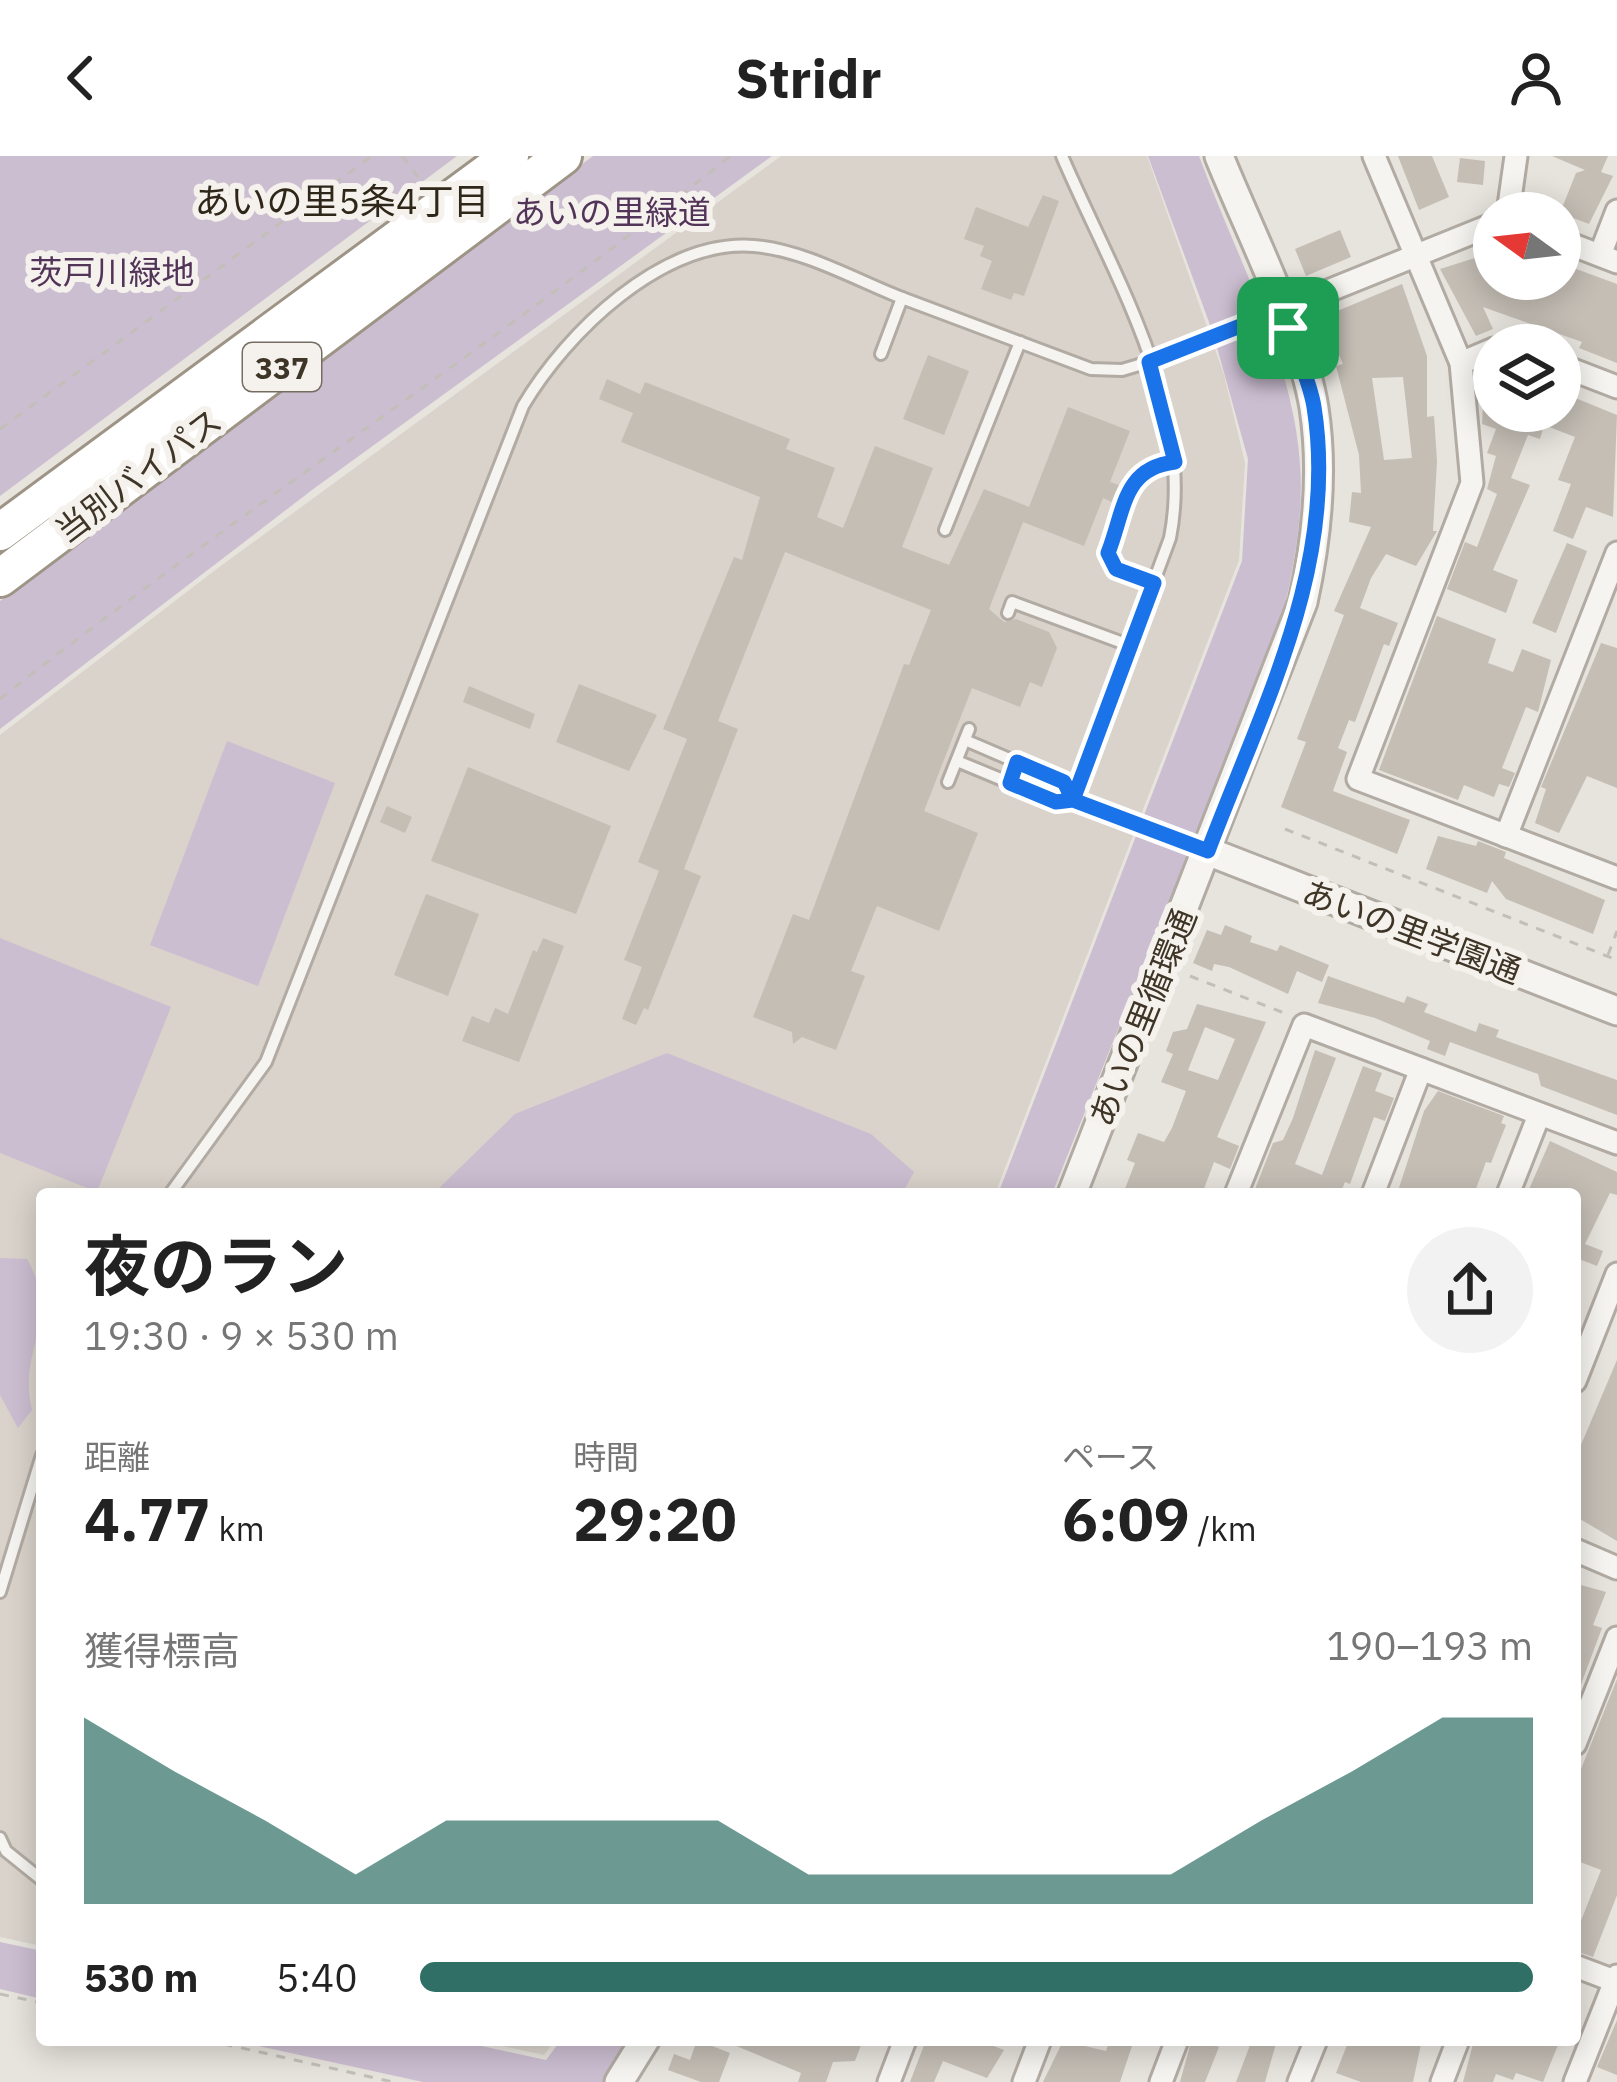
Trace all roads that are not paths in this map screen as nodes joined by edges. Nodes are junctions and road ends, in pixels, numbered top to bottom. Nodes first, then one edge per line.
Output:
1 (510, 156) edge
2 (563, 156) edge
3 (1062, 156) edge
4 (1219, 156) edge
5 (1374, 156) edge
6 (1516, 156) edge
7 (1511, 192) edge
8 (1617, 211) edge
9 (1473, 233) edge
10 (1417, 256) junction
11 (1608, 259) edge
12 (902, 298) junction
13 (1281, 310) junction
14 (1020, 342) junction
15 (881, 354) dead end
16 (1473, 358) edge
17 (1149, 362) junction
18 (1461, 363) junction
19 (1581, 373) edge
20 (1617, 387) edge
21 (1175, 462) junction
22 (945, 530) dead end
23 (0, 532) edge
24 (1617, 553) edge
25 (0, 578) edge
26 (1154, 583) junction
27 (1008, 614) dead end
28 (1131, 646) junction
29 (957, 761) junction
30 (1017, 762) junction
31 (948, 782) dead end
32 (1010, 783) junction
33 (1073, 800) junction
34 (1506, 836) junction
35 (1208, 851) junction
36 (1617, 878) edge
37 (1617, 1011) edge
38 (1421, 1070) junction
39 (1539, 1115) junction
40 (1617, 1143) edge
41 (174, 1188) edge
42 (1074, 1188) edge
43 (1239, 1188) edge
44 (1375, 1188) edge
45 (1510, 1188) edge
46 (1617, 1274) edge
47 (1581, 1367) edge
48 (36, 1475) edge
49 (1581, 1553) edge
50 (1617, 1568) edge
51 (0, 1592) edge
52 (1617, 1638) edge
53 (1581, 1729) edge
54 (0, 1838) edge
55 (36, 1875) edge
56 (1581, 1968) edge
57 (1616, 1980) edge
58 (641, 2046) edge
59 (903, 2046) edge
60 (1038, 2046) edge
61 (1175, 2046) edge
62 (1314, 2046) edge
63 (1456, 2046) edge
64 (619, 2082) edge
65 (889, 2082) edge
66 (1024, 2082) edge
67 (1161, 2082) edge
68 (1299, 2082) edge
69 (1442, 2082) edge
70 (1575, 2082) edge

1 - 23 highway, 当別バイパス / 337
2 - 25 highway, 当別バイパス / 337
3 - 17 lane
4 - 13 street, あいの里循環通
5 - 10 street
6 - 7 street
8 - 11 street
9 - 10 street
10 - 13 street
10 - 18 street
12 - 14 lane
12 - 15 lane
12 - 41 lane
13 - 17 lane
13 - 35 street, あいの里循環通
14 - 17 lane
14 - 22 lane
16 - 18 street
17 - 21 lane
18 - 34 street
19 - 20 street
21 - 26 lane
21 - 26 lane
24 - 34 street
26 - 28 lane
27 - 28 lane
28 - 33 lane
29 - 30 lane
29 - 31 lane
29 - 32 lane
30 - 32 lane
30 - 33 lane
32 - 33 lane
33 - 35 lane
34 - 36 street
35 - 37 street, あいの里学園通
35 - 42 street, あいの里循環通
38 - 39 street
38 - 43 street
38 - 44 street
39 - 40 street
39 - 45 street
46 - 47 street
48 - 51 lane
49 - 50 street
52 - 53 street
54 - 55 lane
56 - 57 street
57 - 70 street
58 - 64 street
59 - 65 street
60 - 66 street
61 - 67 street
62 - 68 street
63 - 69 street

